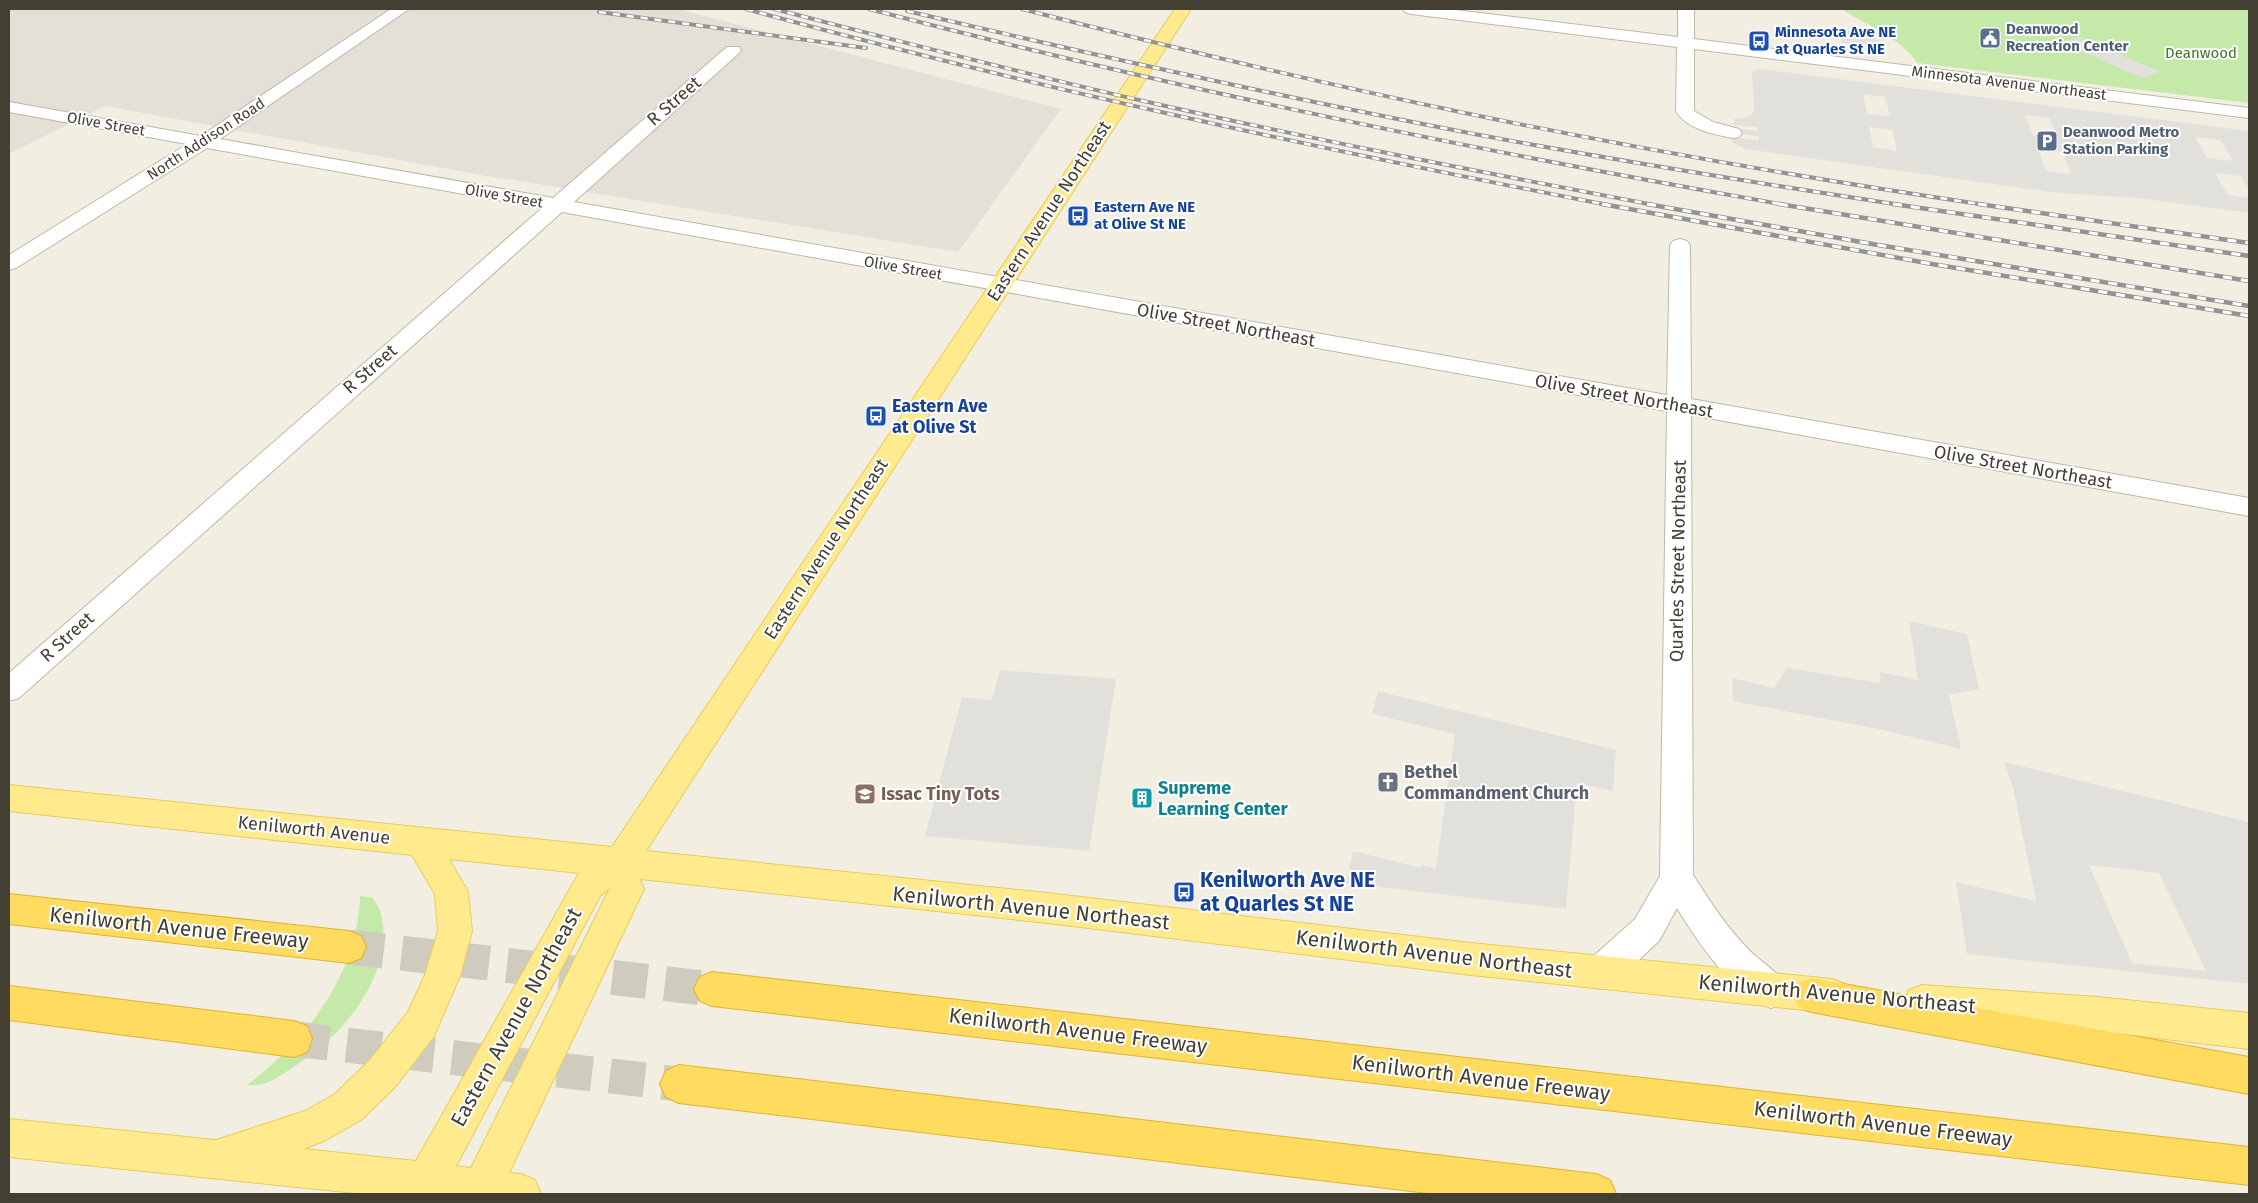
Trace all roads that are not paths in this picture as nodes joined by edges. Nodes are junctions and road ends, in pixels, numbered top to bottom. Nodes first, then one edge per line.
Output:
1 (401, 9) edge
2 (1183, 9) edge
3 (1411, 9) edge
4 (1686, 9) edge
5 (1686, 43) junction
6 (733, 50) dead end
7 (9, 107) edge
8 (2249, 113) edge
9 (1733, 133) dead end
10 (204, 142) junction
11 (556, 205) junction
12 (1680, 245) dead end
13 (9, 264) edge
14 (1000, 285) junction
15 (1680, 406) junction
16 (2249, 507) edge
17 (9, 690) edge
18 (9, 798) edge
19 (422, 842) junction
20 (619, 864) junction
21 (1676, 878) junction
22 (9, 909) edge
23 (349, 947) tunnel mouth
24 (1600, 973) junction
25 (712, 989) tunnel mouth
26 (1771, 991) junction
27 (1811, 995) junction
28 (9, 1004) edge
29 (2249, 1031) edge
30 (294, 1039) tunnel mouth
31 (2249, 1076) edge
32 (679, 1084) tunnel mouth
33 (9, 1138) edge
34 (215, 1158) junction
35 (2249, 1166) edge
36 (426, 1182) junction
37 (481, 1189) junction
38 (521, 1194) edge
39 (1596, 1194) edge

1 - 10 street, North Addison Road
2 - 14 main road, Eastern Avenue Northeast
3 - 5 street, Minnesota Avenue Northeast
4 - 5 street
5 - 8 street, Minnesota Avenue Northeast
5 - 9 street
6 - 11 street, R Street
7 - 10 street, Olive Street
10 - 11 street, Olive Street
10 - 13 street, North Addison Road
11 - 14 street, Olive Street
11 - 17 street, R Street
12 - 15 street, Quarles Street Northeast
14 - 15 street, Olive Street Northeast
14 - 20 main road, Eastern Avenue Northeast
15 - 16 street, Olive Street Northeast
15 - 21 street, Quarles Street Northeast
18 - 19 main road, Kenilworth Avenue
19 - 20 main road, Kenilworth Avenue
19 - 34 main road
20 - 24 main road, Kenilworth Avenue Northeast
20 - 36 main road, Eastern Avenue Northeast
20 - 37 main road, Eastern Avenue Northeast
21 - 24 street, Quarles Street Northeast
21 - 26 street
22 - 23 highway, Kenilworth Avenue Freeway
24 - 26 main road, Kenilworth Avenue Northeast
25 - 35 highway, Kenilworth Avenue Freeway
26 - 27 main road, Kenilworth Avenue Northeast
27 - 29 main road, Kenilworth Avenue Northeast
27 - 31 highway
28 - 30 highway
32 - 39 highway
33 - 34 main road
34 - 36 main road
36 - 37 main road
37 - 38 main road

